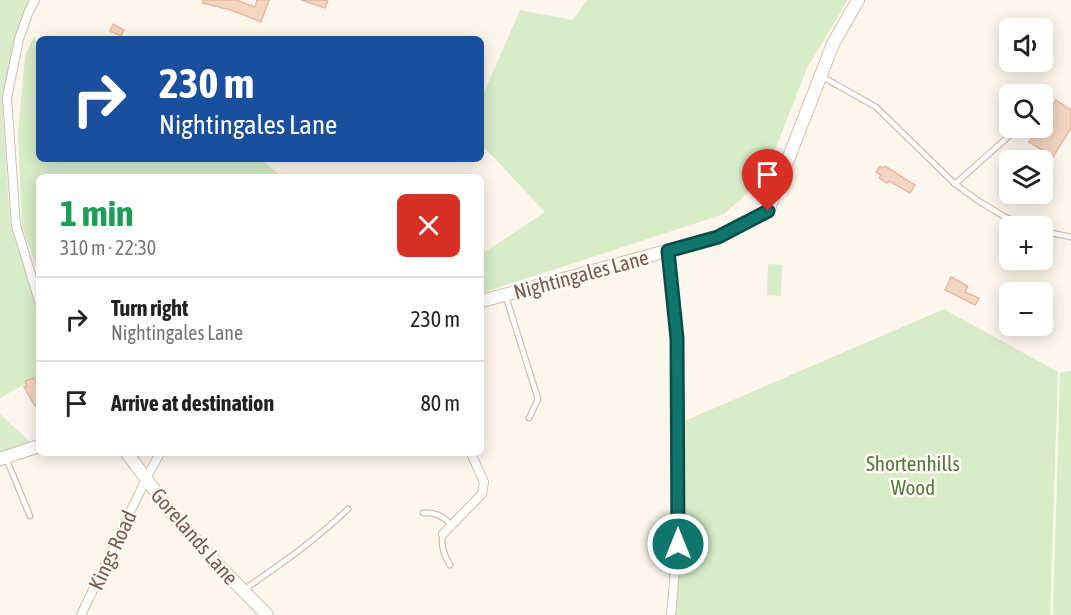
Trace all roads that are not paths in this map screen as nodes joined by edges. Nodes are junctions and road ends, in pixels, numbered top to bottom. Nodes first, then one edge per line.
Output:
1 (35, 0) edge
2 (858, 0) edge
3 (821, 76) junction
4 (1007, 138) edge
5 (955, 184) junction
6 (1003, 216) edge
7 (1053, 233) edge
8 (1071, 237) edge
9 (668, 251) junction
10 (36, 291) edge
11 (505, 294) junction
12 (484, 300) edge
13 (529, 418) dead end
14 (36, 447) edge
15 (129, 456) edge
16 (158, 456) edge
17 (472, 456) edge
18 (3, 459) edge
19 (146, 479) junction
20 (348, 509) dead end
21 (423, 513) dead end
22 (30, 516) dead end
23 (452, 525) junction
24 (443, 534) joint
25 (450, 566) dead end
26 (243, 590) junction
27 (81, 615) edge
28 (267, 615) edge
29 (671, 615) edge

1 - 10 street
2 - 3 main road, Nightingales Lane
3 - 5 lane
3 - 9 main road, Nightingales Lane
4 - 5 lane
5 - 6 lane
7 - 8 lane
9 - 11 main road, Nightingales Lane
9 - 29 street
11 - 12 main road, Nightingales Lane
11 - 13 lane
14 - 18 main road
15 - 19 main road, Gorelands Lane
16 - 19 street, Kings Road
17 - 23 street
18 - 22 lane
19 - 26 main road, Gorelands Lane
19 - 27 street, Kings Road
20 - 26 lane
21 - 23 lane
23 - 24 street
24 - 25 lane
26 - 28 main road, Gorelands Lane

